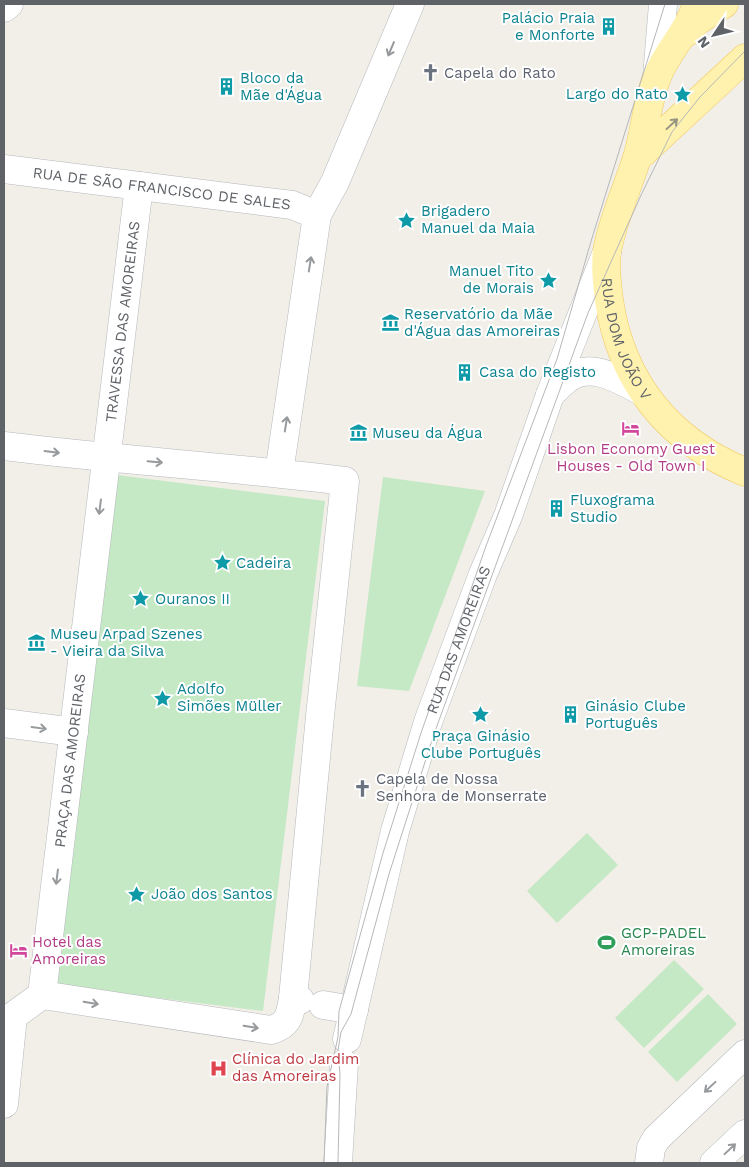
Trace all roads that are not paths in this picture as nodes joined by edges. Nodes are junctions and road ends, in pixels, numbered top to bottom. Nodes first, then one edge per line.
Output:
1 (9, 4) edge
2 (410, 4) edge
3 (663, 4) edge
4 (696, 4) edge
5 (724, 4) edge
6 (4, 8) edge
7 (679, 40) junction
8 (745, 59) edge
9 (657, 77) junction
10 (637, 158) junction
11 (4, 169) edge
12 (139, 186) junction
13 (317, 215) junction
14 (607, 252) junction
15 (644, 392) junction
16 (550, 395) junction
17 (4, 446) edge
18 (106, 458) junction
19 (278, 472) junction
20 (745, 472) edge
21 (4, 723) edge
22 (74, 732) junction
23 (42, 996) junction
24 (305, 1001) junction
25 (354, 1010) junction
26 (8, 1016) edge
27 (745, 1054) edge
28 (4, 1104) edge
29 (745, 1134) edge
30 (338, 1163) edge
31 (650, 1163) edge
32 (714, 1163) edge

1 - 6 street
2 -> 13 street
3 - 9 street
4 - 7 main road
5 - 7 main road
7 - 9 main road, RUA DOM JOÃO V
10 -> 8 main road
9 - 10 main road, RUA DOM JOÃO V
10 - 14 main road, RUA DOM JOÃO V
11 - 12 street, RUA DE SÃO FRANCISCO DE SALES
12 - 13 street, RUA DE SÃO FRANCISCO DE SALES
12 - 18 street, TRAVESSA DAS AMOREIRAS
19 -> 13 street
14 - 15 main road, RUA DOM JOÃO V
14 - 16 street, RUA DAS AMOREIRAS
15 - 16 street
15 - 20 main road, RUA DOM JOÃO V
16 - 25 street, RUA DAS AMOREIRAS
17 -> 18 street
18 -> 19 street
18 -> 22 street, PRAÇA DAS AMOREIRAS
19 - 24 street
21 -> 22 street
22 -> 23 street, PRAÇA DAS AMOREIRAS
23 -> 24 street
23 - 26 street
24 - 25 street
25 - 30 street, RUA DAS AMOREIRAS
26 - 28 street
27 -> 31 street
32 -> 29 street

